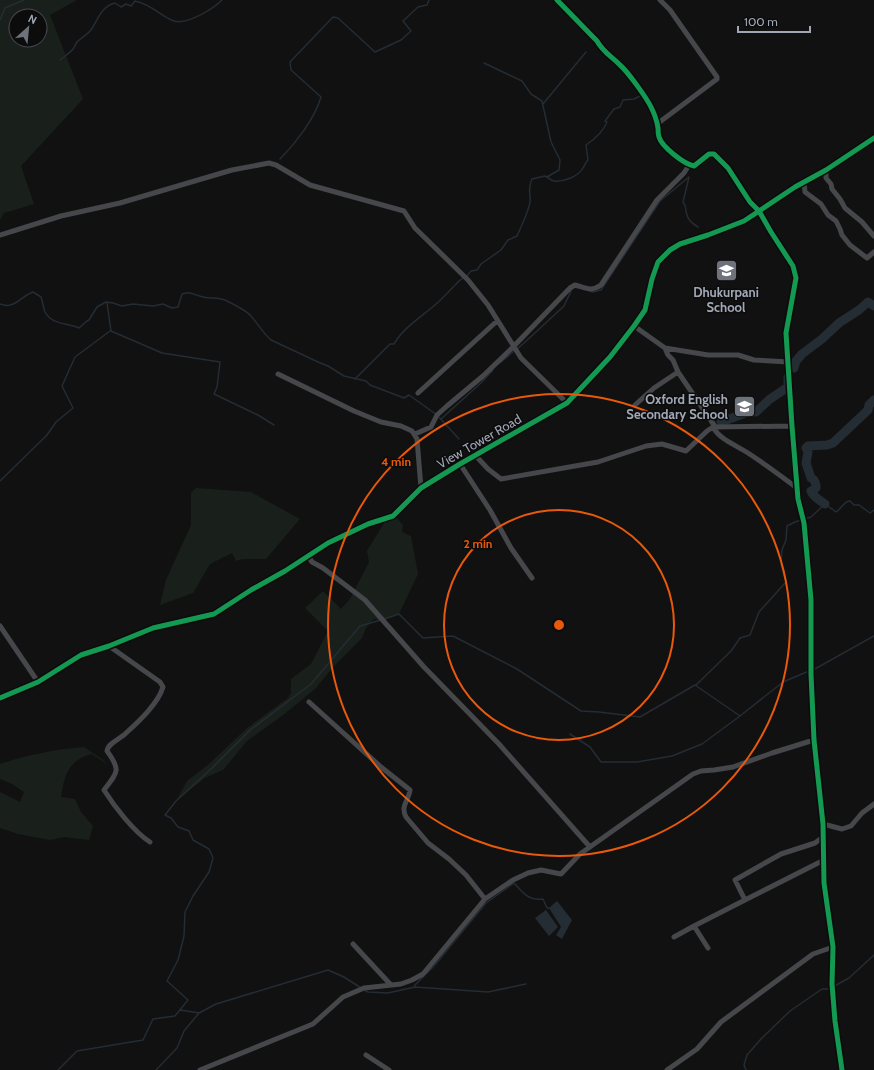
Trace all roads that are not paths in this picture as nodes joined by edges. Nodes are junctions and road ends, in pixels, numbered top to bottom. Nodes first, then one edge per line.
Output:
1 (557, 0) edge
2 (660, 0) edge
3 (657, 124) junction
4 (874, 138) edge
5 (689, 165) junction
6 (826, 170) junction
7 (804, 182) junction
8 (759, 211) junction
9 (0, 235) edge
10 (874, 236) edge
11 (874, 252) edge
12 (497, 321) junction
13 (634, 326) junction
14 (513, 347) junction
15 (665, 348) junction
16 (789, 362) junction
17 (678, 372) junction
18 (278, 374) dead end
19 (418, 393) dead end
20 (567, 403) junction
21 (635, 405) dead end
22 (792, 426) junction
23 (713, 427) junction
24 (415, 434) junction
25 (476, 456) junction
26 (460, 464) junction
27 (421, 488) junction
28 (797, 488) junction
29 (308, 556) junction
30 (532, 578) dead end
31 (0, 626) edge
32 (109, 646) junction
33 (38, 682) junction
34 (0, 698) edge
35 (309, 702) dead end
36 (814, 740) junction
37 (874, 804) edge
38 (823, 824) junction
39 (823, 837) junction
40 (150, 842) dead end
41 (590, 847) junction
42 (824, 860) junction
43 (485, 899) junction
44 (745, 900) junction
45 (694, 926) junction
46 (674, 938) dead end
47 (353, 944) dead end
48 (833, 947) junction
49 (708, 948) dead end
50 (390, 985) junction
51 (366, 1055) dead end
52 (200, 1070) edge
53 (390, 1070) edge
54 (667, 1070) edge
55 (842, 1070) edge

1 - 3 street
2 - 3 street
3 - 5 street
4 - 6 street, View Tower Road
5 - 8 street
5 - 14 street
6 - 7 street, View Tower Road
6 - 10 street
7 - 8 street, View Tower Road
7 - 11 street
8 - 13 street, View Tower Road
8 - 16 street
9 - 12 street
12 - 14 street
12 - 19 street
13 - 15 street
13 - 20 street, View Tower Road
14 - 20 street
14 - 24 street
15 - 16 street
15 - 17 street
16 - 22 street
17 - 21 street
17 - 23 street
18 - 24 street
20 - 25 street, View Tower Road
22 - 23 street
22 - 28 street
23 - 25 street
23 - 28 street
24 - 27 street
25 - 26 street, View Tower Road
26 - 27 street, View Tower Road
26 - 30 street
27 - 29 street, View Tower Road
28 - 36 street
29 - 32 street, View Tower Road
29 - 41 street
31 - 33 street
32 - 33 street, View Tower Road
32 - 40 street
33 - 34 street, View Tower Road
35 - 43 street
36 - 38 street
36 - 41 street
37 - 38 street
38 - 39 street
39 - 42 street
39 - 44 street
41 - 43 street
42 - 44 street
42 - 48 street
43 - 50 street
44 - 45 street
45 - 46 street
45 - 49 street
47 - 50 street
48 - 54 street
48 - 55 street
50 - 52 street
51 - 53 street

